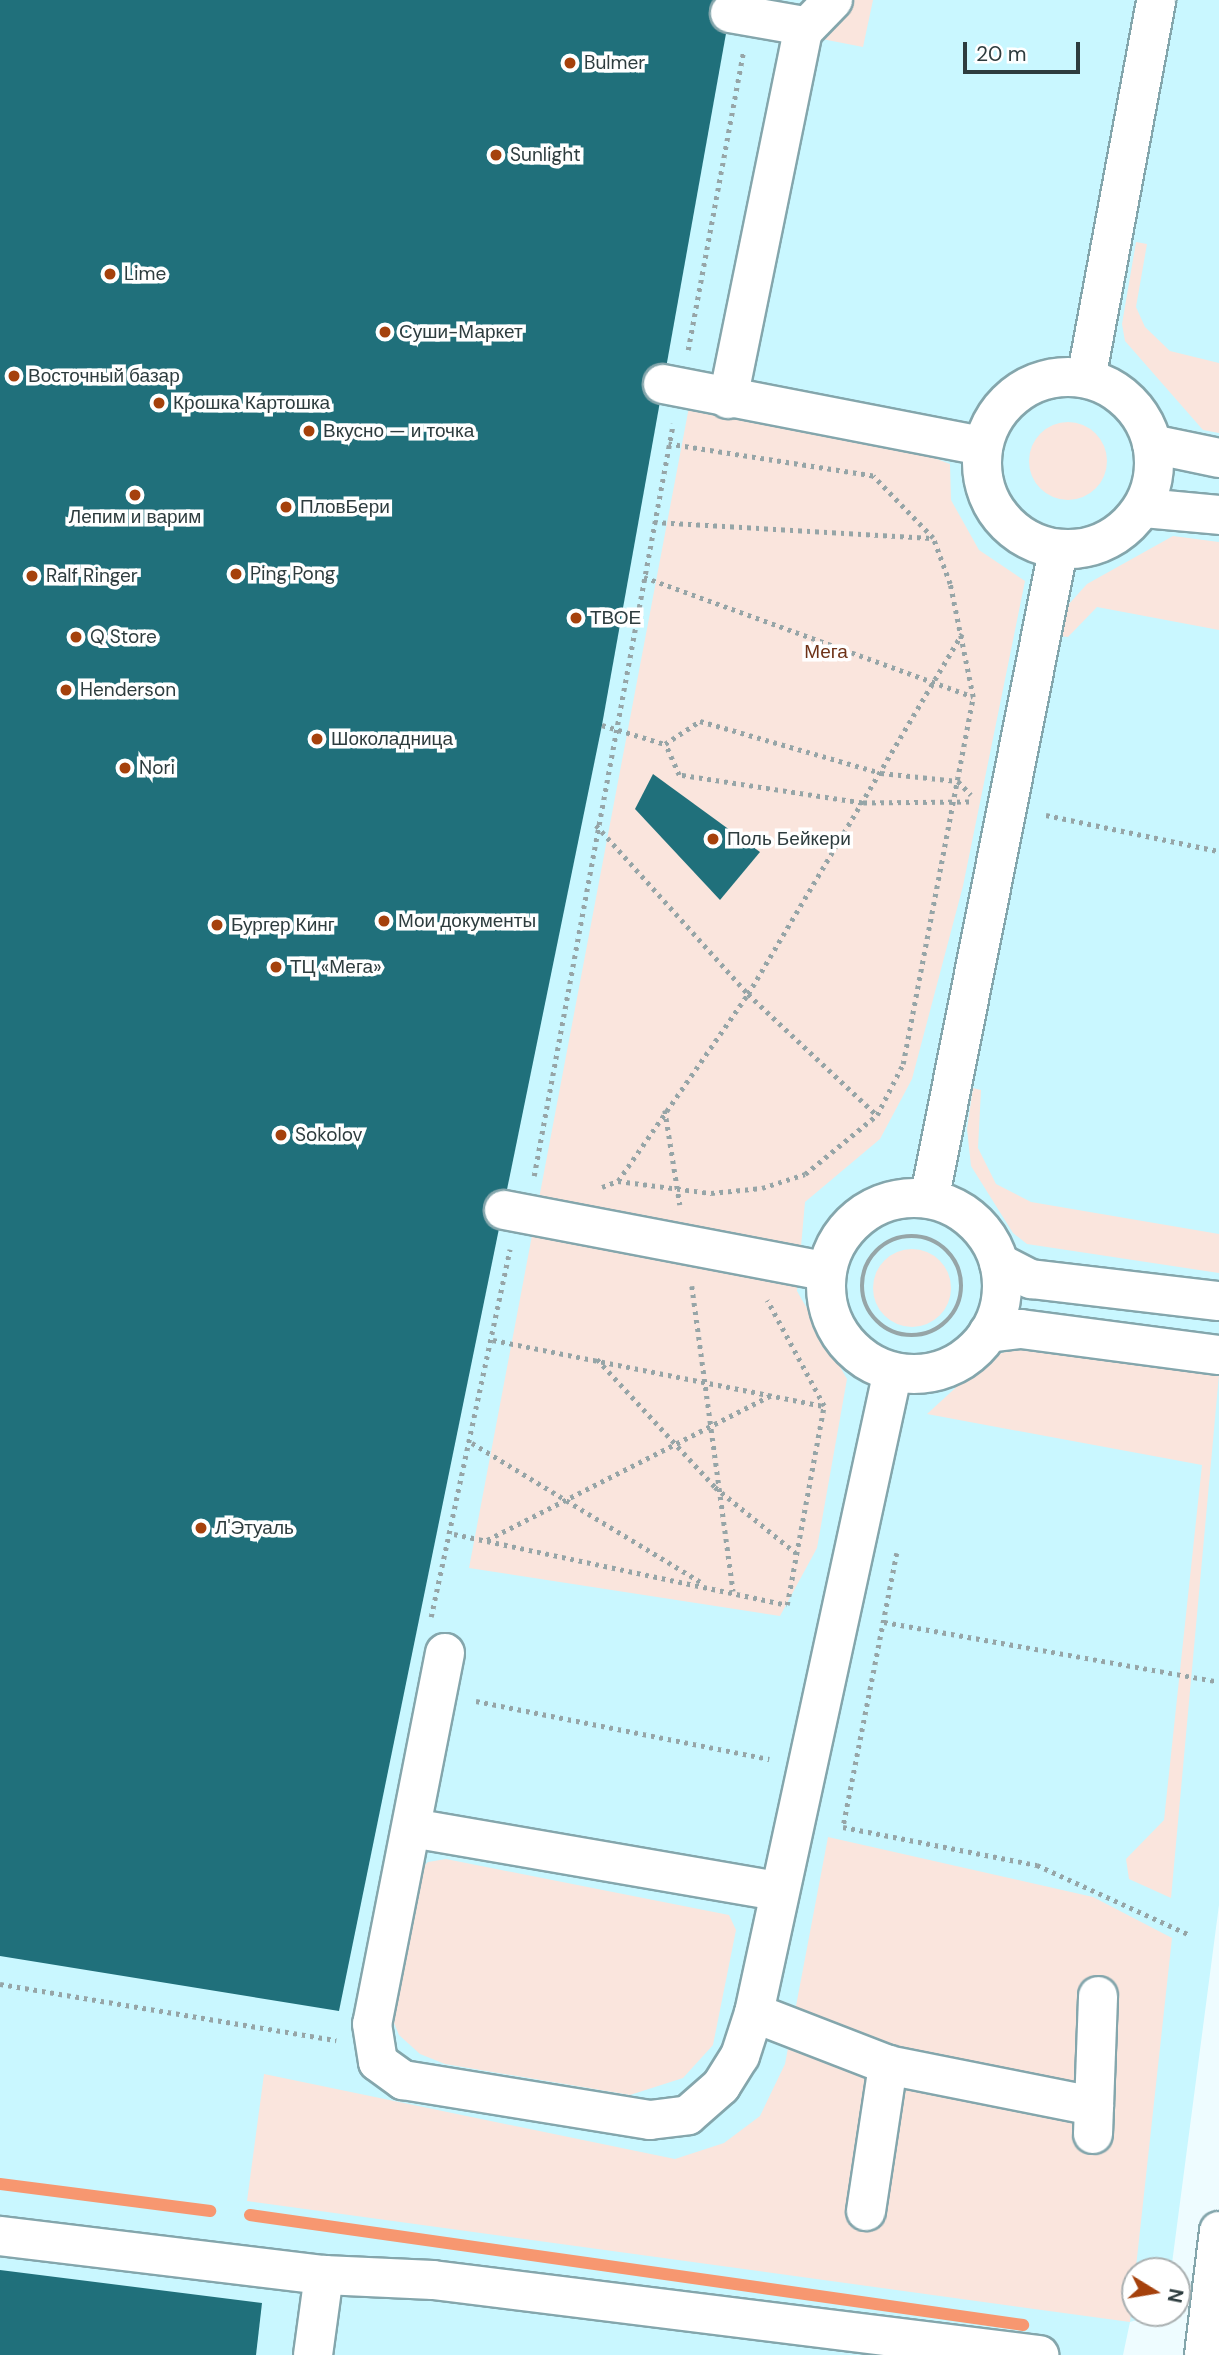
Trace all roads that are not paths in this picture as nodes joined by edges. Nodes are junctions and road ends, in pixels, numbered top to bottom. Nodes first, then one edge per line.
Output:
1 (832, 0) edge
2 (1156, 0) edge
3 (740, 15) road end
4 (804, 26) junction
5 (1087, 374) junction
6 (672, 386) road end
7 (728, 398) junction
8 (1152, 444) junction
9 (983, 446) junction
10 (1219, 458) edge
11 (1144, 508) junction
12 (1219, 515) edge
13 (1058, 550) junction
14 (930, 1196) junction
15 (515, 1212) road end
16 (999, 1263) junction
17 (824, 1271) junction
18 (1219, 1301) edge
19 (988, 1333) junction
20 (1219, 1355) edge
21 (892, 1375) junction
22 (437, 1641) road end
23 (412, 1828) junction
24 (776, 1891) junction
25 (1098, 1996) dead end
26 (754, 2013) junction
27 (888, 2065) junction
28 (866, 2211) dead end
29 (1219, 2231) edge
30 (0, 2236) edge
31 (324, 2275) junction
32 (313, 2355) edge
33 (1039, 2355) edge
34 (1204, 2355) edge

1 - 4 street
2 - 5 street
3 - 4 street
4 - 7 street
5 - 8 street
5 - 9 street
6 - 7 street
7 - 9 street
8 - 10 street
8 - 11 street
9 - 13 street
11 - 12 street
11 - 13 street
13 - 14 street
14 - 16 street
14 - 17 street
15 - 17 street
16 - 18 street
16 - 19 street
17 - 21 street
19 - 20 street
19 - 21 street
21 - 24 street
22 - 23 street
23 - 24 street
23 - 26 street
24 - 26 street
25 - 27 street
26 - 27 street
27 - 28 street
29 - 34 street
30 - 31 street
31 - 32 street
31 - 33 street

